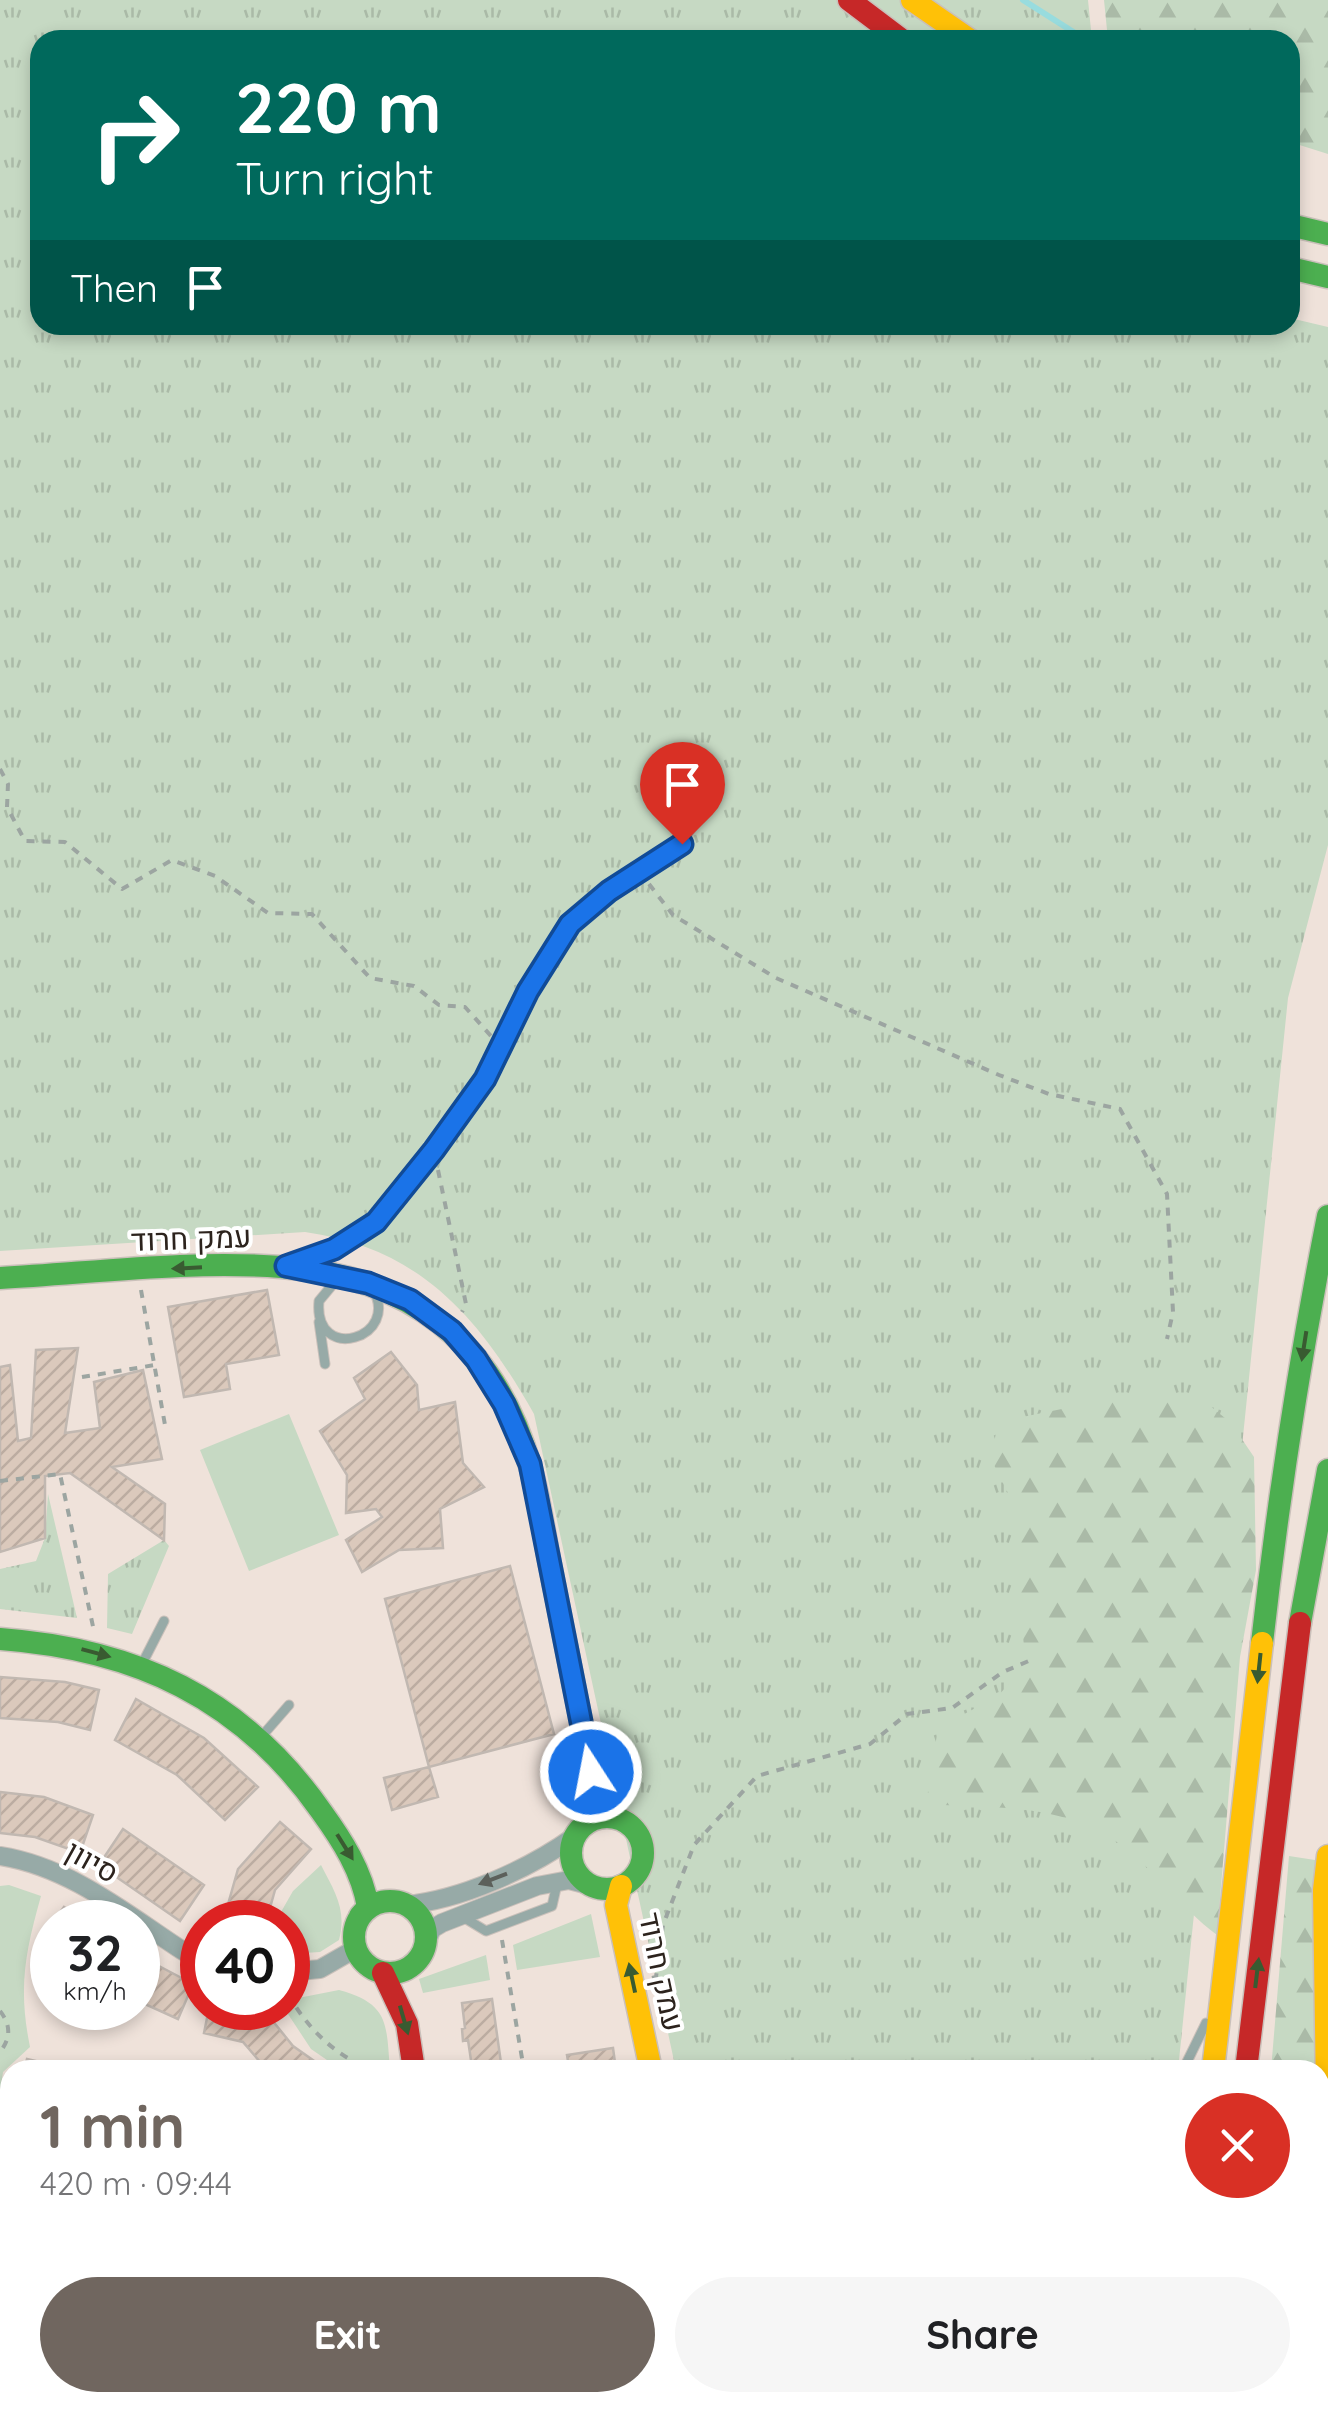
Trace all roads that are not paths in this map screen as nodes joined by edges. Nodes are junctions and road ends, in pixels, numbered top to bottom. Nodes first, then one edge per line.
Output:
1 (849, 0) edge
2 (912, 0) edge
3 (889, 30) edge
4 (956, 30) edge
5 (1300, 227) edge
6 (1328, 234) edge
7 (1300, 270) edge
8 (1328, 277) edge
9 (700, 816) dead end
10 (1328, 1216) edge
11 (286, 1266) junction
12 (0, 1278) edge
13 (359, 1281) junction
14 (319, 1320) junction
15 (325, 1364) dead end
16 (1328, 1470) edge
17 (164, 1621) dead end
18 (0, 1639) edge
19 (141, 1667) junction
20 (290, 1705) dead end
21 (260, 1739) junction
22 (606, 1817) junction
23 (575, 1836) junction
24 (0, 1856) edge
25 (1328, 1856) edge
26 (557, 1882) junction
27 (592, 1886) junction
28 (621, 1886) junction
29 (404, 1905) junction
30 (360, 1916) junction
31 (461, 1916) junction
32 (426, 1942) junction
33 (180, 1949) edge
34 (355, 1949) junction
35 (310, 1970) edge
36 (382, 1973) junction
37 (1223, 1984) junction
38 (412, 2060) edge
39 (649, 2060) edge
40 (1188, 2060) edge
41 (1214, 2060) edge
42 (1247, 2060) edge
43 (1327, 2060) edge

1 - 3 main road
2 - 4 main road
5 - 6 main road
7 - 8 main road
9 - 11 lane
10 -> 37 main road
11 -> 12 main road, עמק חרוד
11 - 13 main road, עמק חרוד
13 - 14 lane
13 - 14 lane
13 - 22 main road, עמק חרוד
14 - 15 lane
42 -> 16 main road
17 - 19 lane
18 -> 19 main road
19 - 21 main road
20 - 21 lane
21 -> 30 main road
22 - 23 main road
22 - 28 main road
23 - 27 main road
23 -> 29 street
24 - 33 street, סיוון
25 - 43 main road
26 - 27 street
26 - 31 street
26 - 31 lane
27 - 28 main road
39 -> 28 main road, עמק חרוד
29 - 30 main road
29 - 32 main road
30 - 34 main road
31 - 32 street
32 - 36 main road
34 - 35 street
34 - 36 main road
36 -> 38 main road
37 - 40 lane
37 - 41 main road

